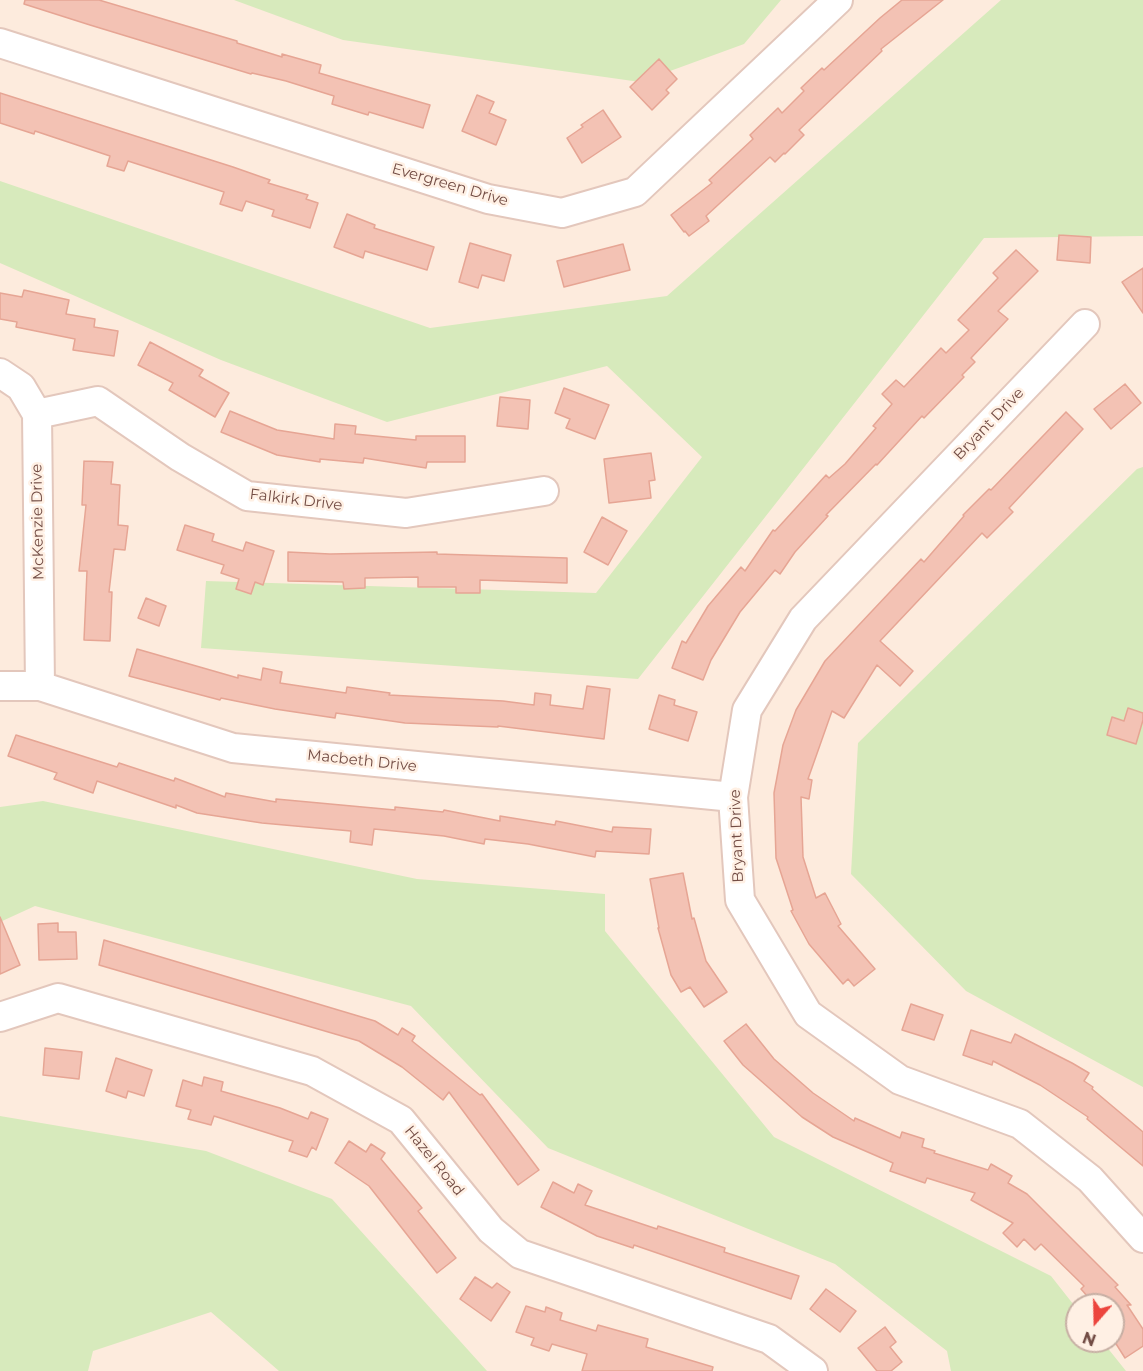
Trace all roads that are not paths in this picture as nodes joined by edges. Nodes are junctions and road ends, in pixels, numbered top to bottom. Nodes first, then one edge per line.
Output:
1 (838, 0) edge
2 (0, 43) edge
3 (1085, 324) dead end
4 (0, 373) edge
5 (37, 414) junction
6 (544, 491) dead end
7 (0, 686) edge
8 (40, 687) junction
9 (733, 797) junction
10 (0, 1017) edge
11 (1143, 1238) edge
12 (813, 1371) edge

1 - 2 street, Evergreen Drive
3 - 9 street, Bryant Drive
4 - 5 street
5 - 6 street, Falkirk Drive
5 - 8 street, McKenzie Drive
7 - 8 street, Macbeth Drive
8 - 9 street, Macbeth Drive
9 - 11 street, Bryant Drive
10 - 12 street, Hazel Road

